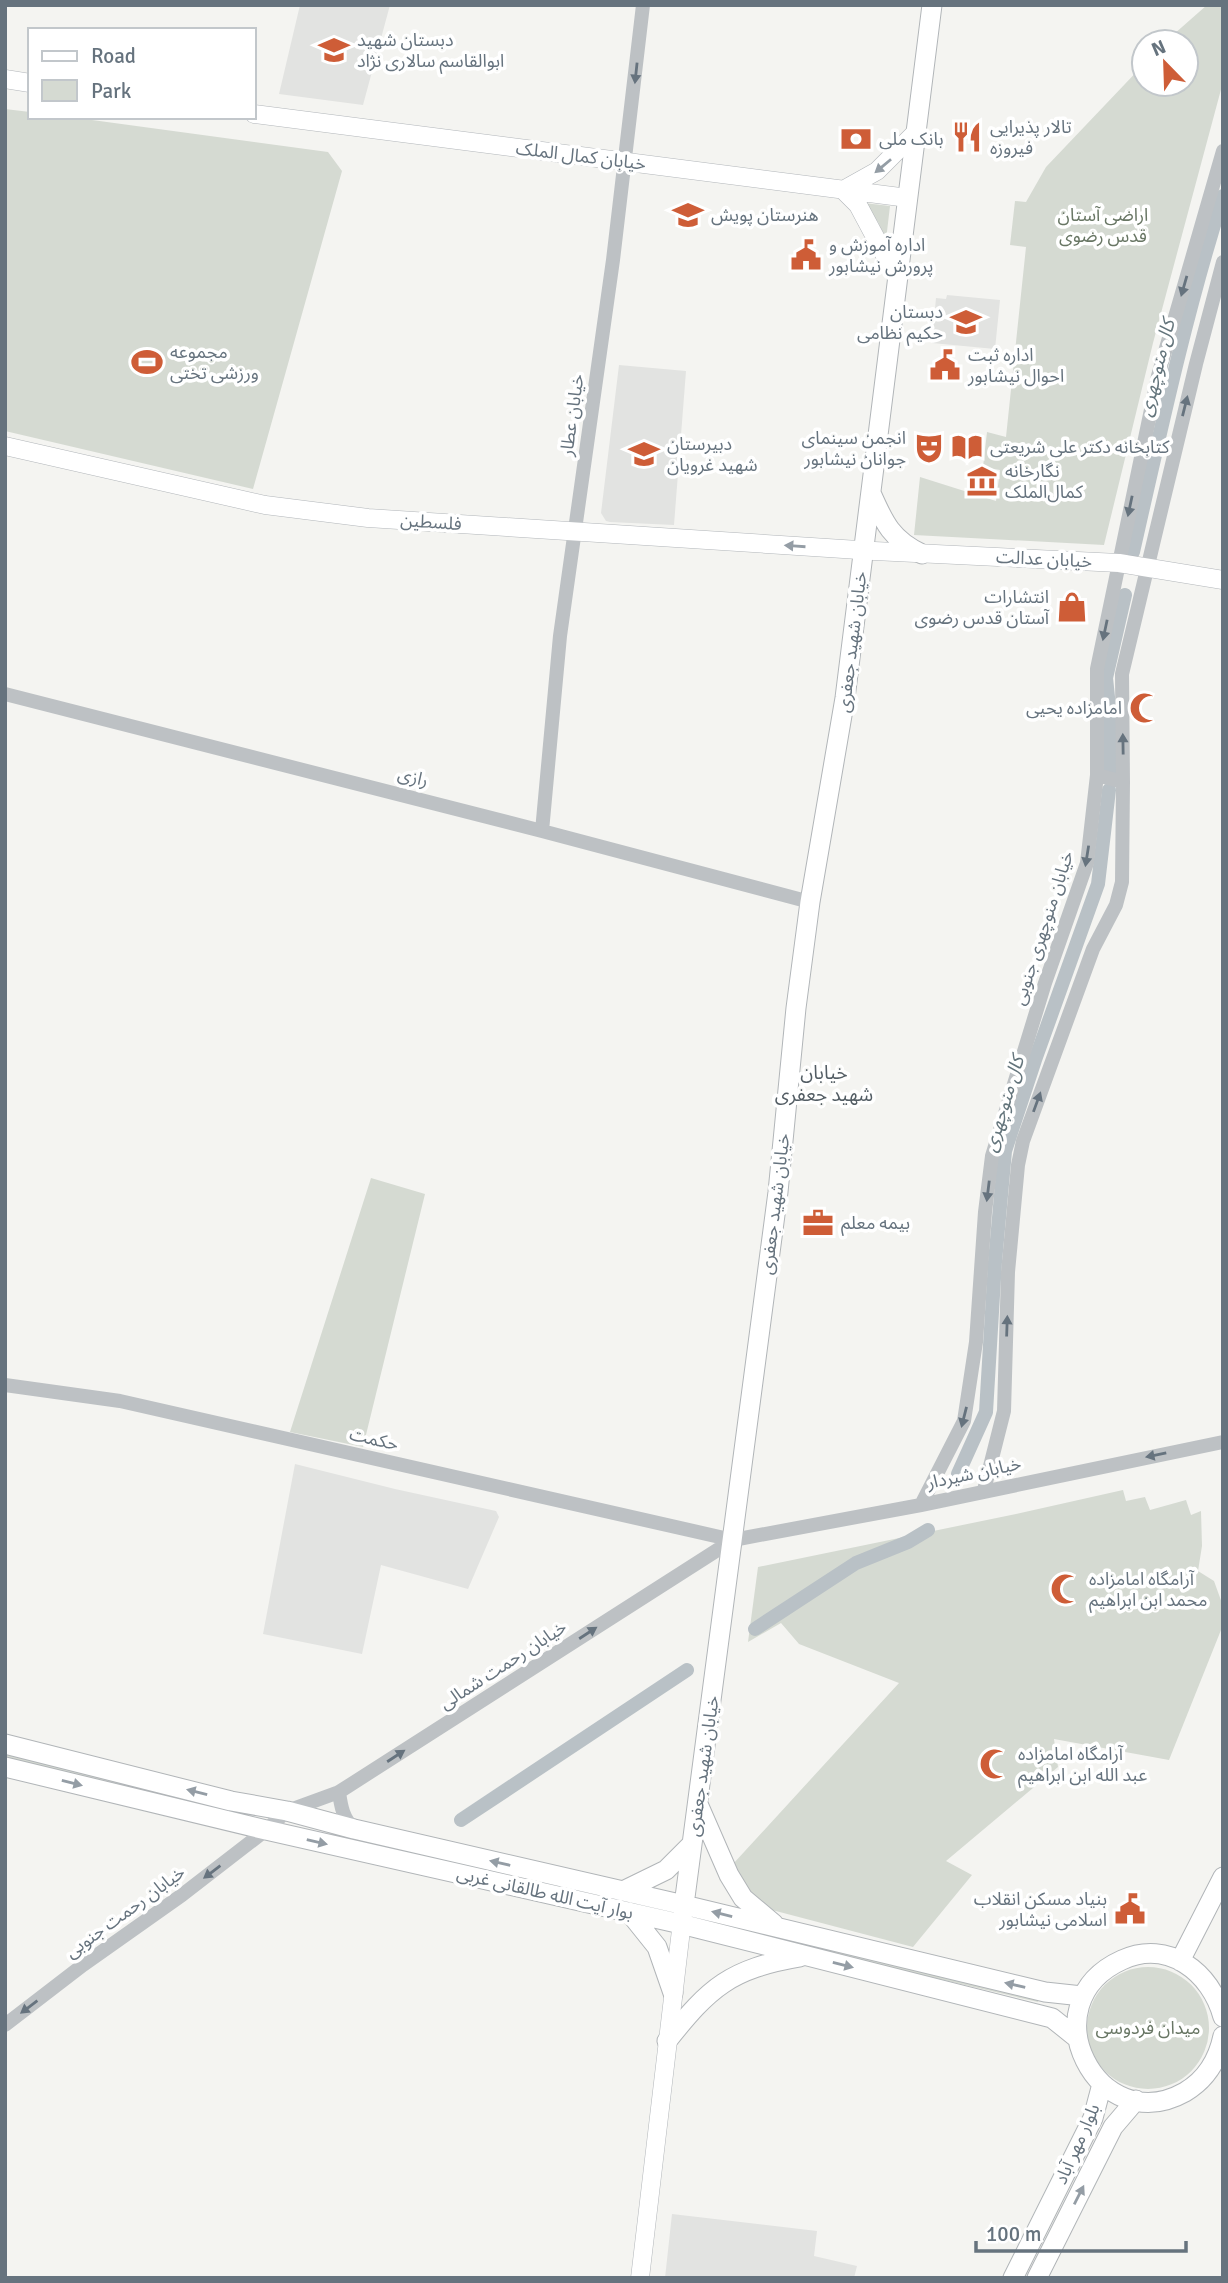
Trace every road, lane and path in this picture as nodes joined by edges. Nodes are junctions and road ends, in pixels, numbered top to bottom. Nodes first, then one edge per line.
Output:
1 (643, 5) edge
2 (932, 5) edge
3 (5, 79) edge
4 (28, 82) edge
5 (256, 114) edge
6 (915, 133) junction
7 (1223, 151) edge
8 (625, 162) junction
9 (844, 190) junction
10 (908, 198) junction
11 (1223, 262) edge
12 (897, 278) junction
13 (5, 446) edge
14 (871, 493) junction
15 (576, 532) junction
16 (863, 551) junction
17 (922, 554) junction
18 (1119, 563) junction
19 (1148, 567) junction
20 (1223, 580) edge
21 (5, 694) edge
22 (1097, 775) junction
23 (1124, 782) junction
24 (542, 831) junction
25 (810, 902) junction
26 (5, 1385) edge
27 (1223, 1442) edge
28 (985, 1490) junction
29 (921, 1505) junction
30 (733, 1540) junction
31 (5, 1744) edge
32 (5, 1767) edge
33 (339, 1792) junction
34 (697, 1800) junction
35 (287, 1811) junction
36 (354, 1829) junction
37 (266, 1830) junction
38 (692, 1844) junction
39 (1223, 1877) edge
40 (623, 1891) junction
41 (629, 1912) junction
42 (682, 1914) junction
43 (780, 1929) junction
44 (807, 1956) junction
45 (1180, 1961) junction
46 (673, 1993) junction
47 (1082, 1996) junction
48 (1221, 2007) edge
49 (5, 2025) edge
50 (1223, 2036) edge
51 (1077, 2038) junction
52 (667, 2041) junction
53 (1218, 2064) edge
54 (1102, 2084) junction
55 (1136, 2101) junction
56 (640, 2278) edge
57 (1013, 2278) edge
58 (1037, 2278) edge

1 -> 8 street, خیابان عطار
2 - 6 main road, خیابان شهید جعفری
3 - 4 main road
5 - 8 main road, خیابان کمال الملک
6 -> 9 main road
6 - 10 main road, خیابان شهید جعفری
7 -> 18 street, خیابان منوچهری جنوبی
8 - 9 main road, خیابان کمال الملک
8 - 15 street, خیابان عطار
9 - 10 main road, خیابان کمال الملک
9 - 12 main road
10 - 12 main road, خیابان شهید جعفری
19 -> 11 street
12 - 14 main road, خیابان شهید جعفری
13 - 15 main road, فلسطین
14 - 16 main road, خیابان شهید جعفری
14 - 17 main road
16 -> 15 main road, فلسطین
15 - 24 street, خیابان عطار
16 - 17 main road, خیابان عدالت
16 - 25 main road, خیابان شهید جعفری
17 - 18 main road, خیابان عدالت
18 - 19 main road, خیابان عدالت
18 -> 22 street, خیابان منوچهری جنوبی
19 - 20 main road, خیابان عدالت
23 -> 19 street
21 - 24 street, رازی
22 - 23 street
22 -> 29 street, خیابان منوچهری جنوبی
28 -> 23 street
24 - 25 street, رازی
25 - 30 main road, خیابان شهید جعفری
26 - 30 street, حکمت
27 -> 28 street, خیابان شیردار
28 - 29 street, خیابان شیردار
29 - 30 street, خیابان شیردار
33 -> 30 street, خیابان رحمت شمالی
30 - 34 main road, خیابان شهید جعفری
35 -> 31 main road, بوار آیت الله طالقانی غربی
32 -> 37 main road, بوار آیت الله طالقانی غربی
33 - 35 street, خیابان رحمت شمالی
33 - 36 street
34 - 38 main road, خیابان شهید جعفری
34 - 43 main road
35 - 36 main road, بوار آیت الله طالقانی غربی
35 - 37 street, خیابان رحمت جنوبی
40 -> 36 main road, بوار آیت الله طالقانی غربی
37 -> 41 main road, بوار آیت الله طالقانی غربی
37 -> 49 street, خیابان رحمت جنوبی
38 - 40 main road
38 - 42 main road, خیابان شهید جعفری
39 - 45 main road
40 - 42 main road, بوار آیت الله طالقانی غربی
41 - 42 main road, بوار آیت الله طالقانی غربی
41 - 46 main road
43 -> 42 main road, بوار آیت الله طالقانی غربی
42 - 44 main road, بوار آیت الله طالقانی غربی
42 - 46 main road, خیابان شهید جعفری
47 -> 43 main road, بوار آیت الله طالقانی غربی
44 -> 51 main road, بوار آیت الله طالقانی غربی
44 - 52 main road
45 - 47 main road
45 - 48 main road
46 - 52 main road, خیابان شهید جعفری
47 - 51 main road
50 - 53 main road
51 - 54 main road
52 - 56 main road, خیابان شهید جعفری
53 - 55 main road
54 - 55 main road
54 - 57 main road, بلوار مهر آباد
58 -> 55 main road, بلوار مهر آباد

